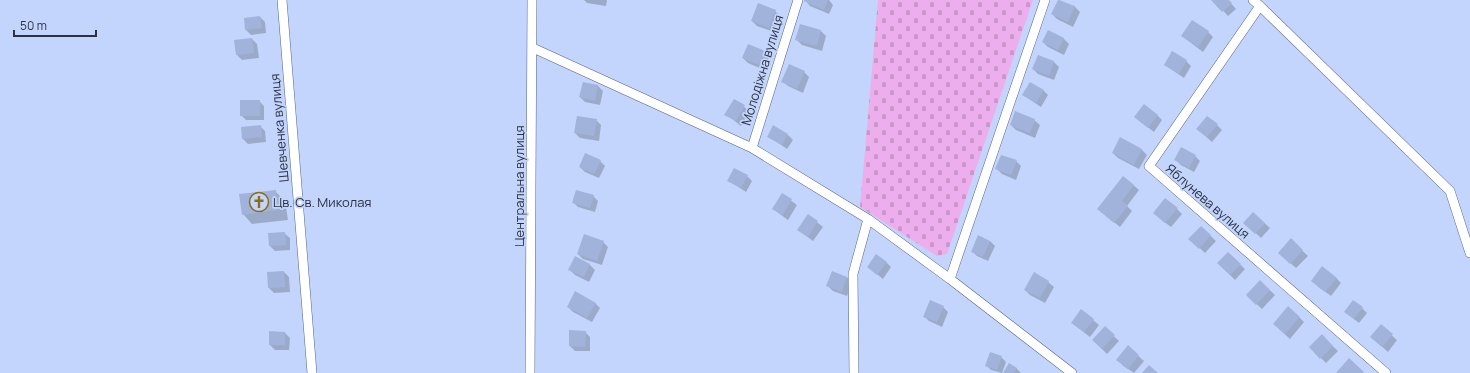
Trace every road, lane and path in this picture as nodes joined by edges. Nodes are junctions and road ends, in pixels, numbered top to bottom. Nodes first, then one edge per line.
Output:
1 (282, 0) edge
2 (532, 0) edge
3 (798, 0) edge
4 (1045, 0) edge
5 (1256, 3) edge
6 (533, 48) junction
7 (752, 148) junction
8 (868, 219) junction
9 (1470, 253) edge
10 (950, 279) junction
11 (312, 373) edge
12 (530, 373) edge
13 (854, 373) edge
14 (1072, 373) edge
15 (1386, 373) edge

1 - 11 street, Шевченка вулиця
2 - 6 street, Центральна вулиця
3 - 7 street, Молодіжна вулиця
4 - 10 street
5 - 9 street
5 - 15 street, Яблунева вулиця
6 - 7 street
6 - 12 street, Центральна вулиця
7 - 8 street
8 - 10 street
8 - 13 street
10 - 14 street

